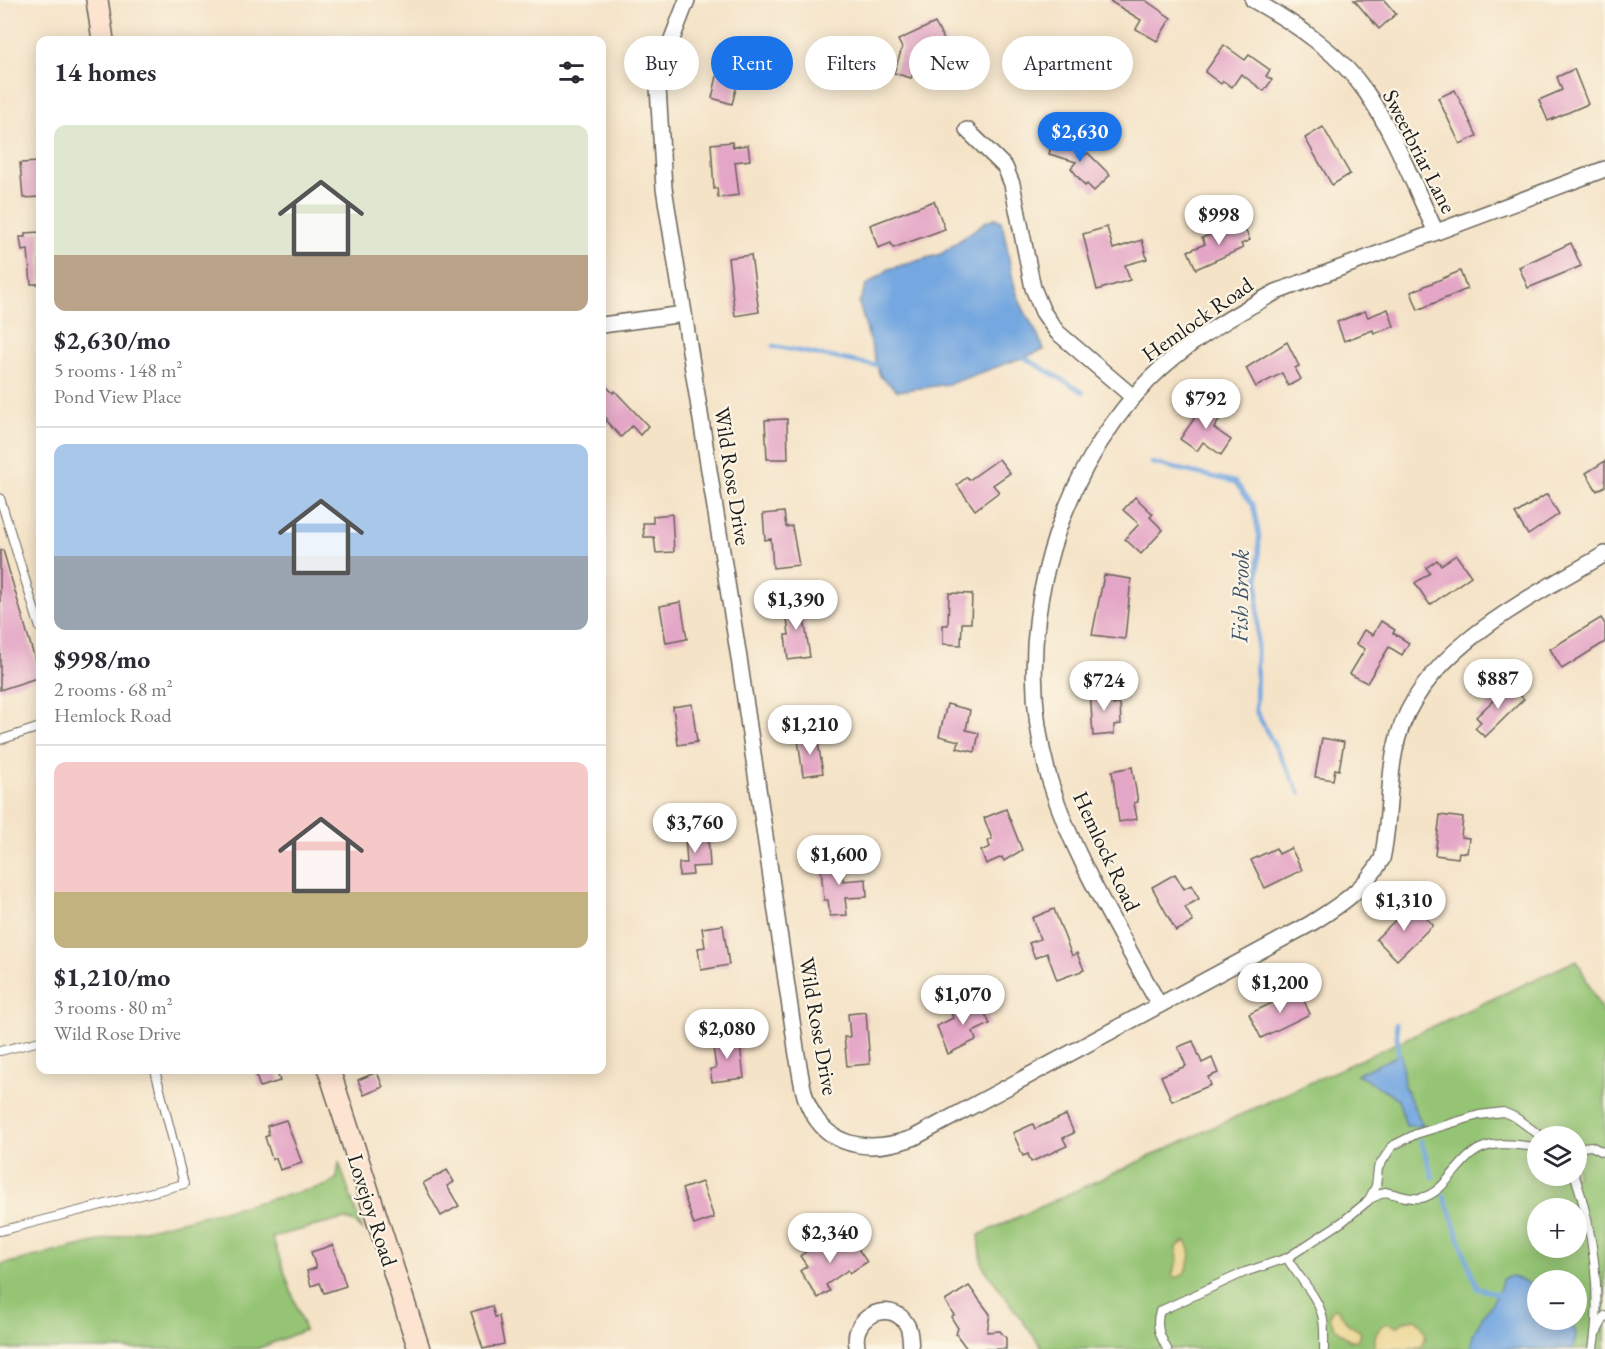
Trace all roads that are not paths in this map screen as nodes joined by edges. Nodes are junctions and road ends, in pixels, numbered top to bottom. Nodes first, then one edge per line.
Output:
1 (97, 0) edge
2 (687, 0) edge
3 (1253, 0) edge
4 (102, 36) edge
5 (967, 130) dead end
6 (1605, 169) edge
7 (1436, 232) junction
8 (684, 314) junction
9 (606, 324) edge
10 (1133, 397) junction
11 (0, 498) edge
12 (1605, 554) edge
13 (36, 615) edge
14 (36, 728) edge
15 (0, 740) edge
16 (1159, 1005) junction
17 (36, 1042) edge
18 (0, 1051) edge
19 (155, 1074) edge
20 (330, 1074) edge
21 (1527, 1126) edge
22 (1527, 1147) edge
23 (1587, 1147) edge
24 (1605, 1153) edge
25 (1577, 1186) edge
26 (1368, 1201) junction
27 (0, 1231) edge
28 (1287, 1258) junction
29 (1605, 1316) edge
30 (1596, 1333) junction
31 (419, 1349) edge
32 (858, 1349) edge
33 (911, 1349) edge
34 (1167, 1349) edge
35 (1324, 1349) edge
36 (1593, 1349) edge

1 - 4 main road
2 - 8 street, Wild Rose Drive
3 - 7 street, Sweetbriar Lane
5 - 10 street
6 - 7 street, Hemlock Road
7 - 10 street, Hemlock Road
8 - 9 street
8 - 16 street, Wild Rose Drive
10 - 16 street, Hemlock Road
11 - 13 lane
12 - 16 street, Wild Rose Drive
14 - 15 lane
17 - 18 lane
19 - 27 lane
20 - 31 main road, Lovejoy Road
21 - 26 lane
22 - 26 lane
23 - 24 lane
25 - 30 lane
26 - 28 lane
28 - 34 lane
28 - 35 lane
29 - 30 lane
30 - 36 lane
32 - 33 street

